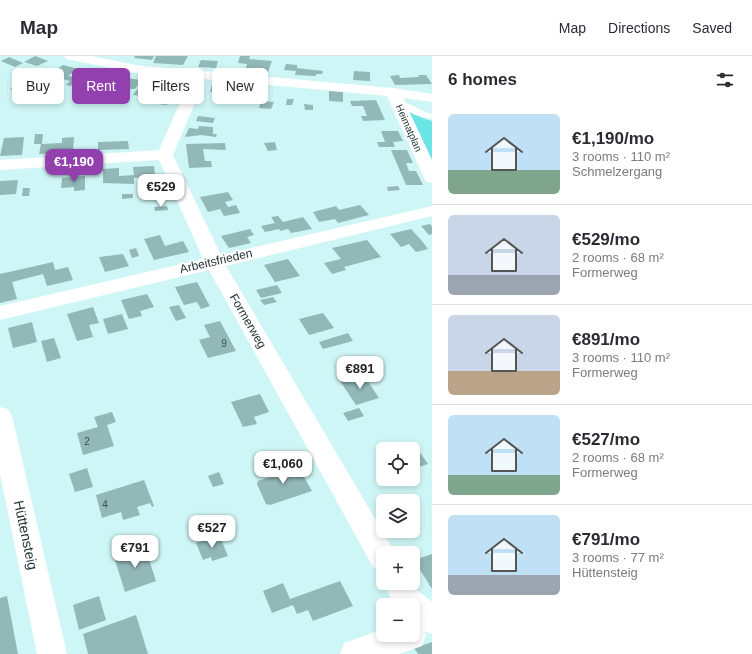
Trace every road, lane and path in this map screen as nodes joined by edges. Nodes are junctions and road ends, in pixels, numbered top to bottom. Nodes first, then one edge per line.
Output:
1 (71, 56) edge
2 (138, 69) edge
3 (204, 77) edge
4 (395, 97) junction
5 (432, 98) edge
6 (187, 104) edge
7 (432, 117) edge
8 (165, 155) junction
9 (0, 165) edge
10 (432, 178) edge
11 (432, 211) edge
12 (214, 262) junction
13 (0, 313) edge
14 (0, 416) edge
15 (376, 546) edge
16 (401, 590) edge
17 (432, 620) edge
18 (432, 628) edge
19 (420, 632) edge
20 (391, 642) edge
21 (52, 654) edge
22 (355, 654) edge

1 - 2 street
3 - 4 street
4 - 5 street, Heimatplan
4 - 7 lane
4 - 10 street, Heimatplan
6 - 8 street
8 - 9 street
8 - 12 street, Formerweg
11 - 12 street, Arbeitsfrieden
12 - 13 street, Arbeitsfrieden
12 - 15 street, Formerweg
14 - 21 street, Hüttensteig
16 - 17 street
18 - 19 street
20 - 22 street

